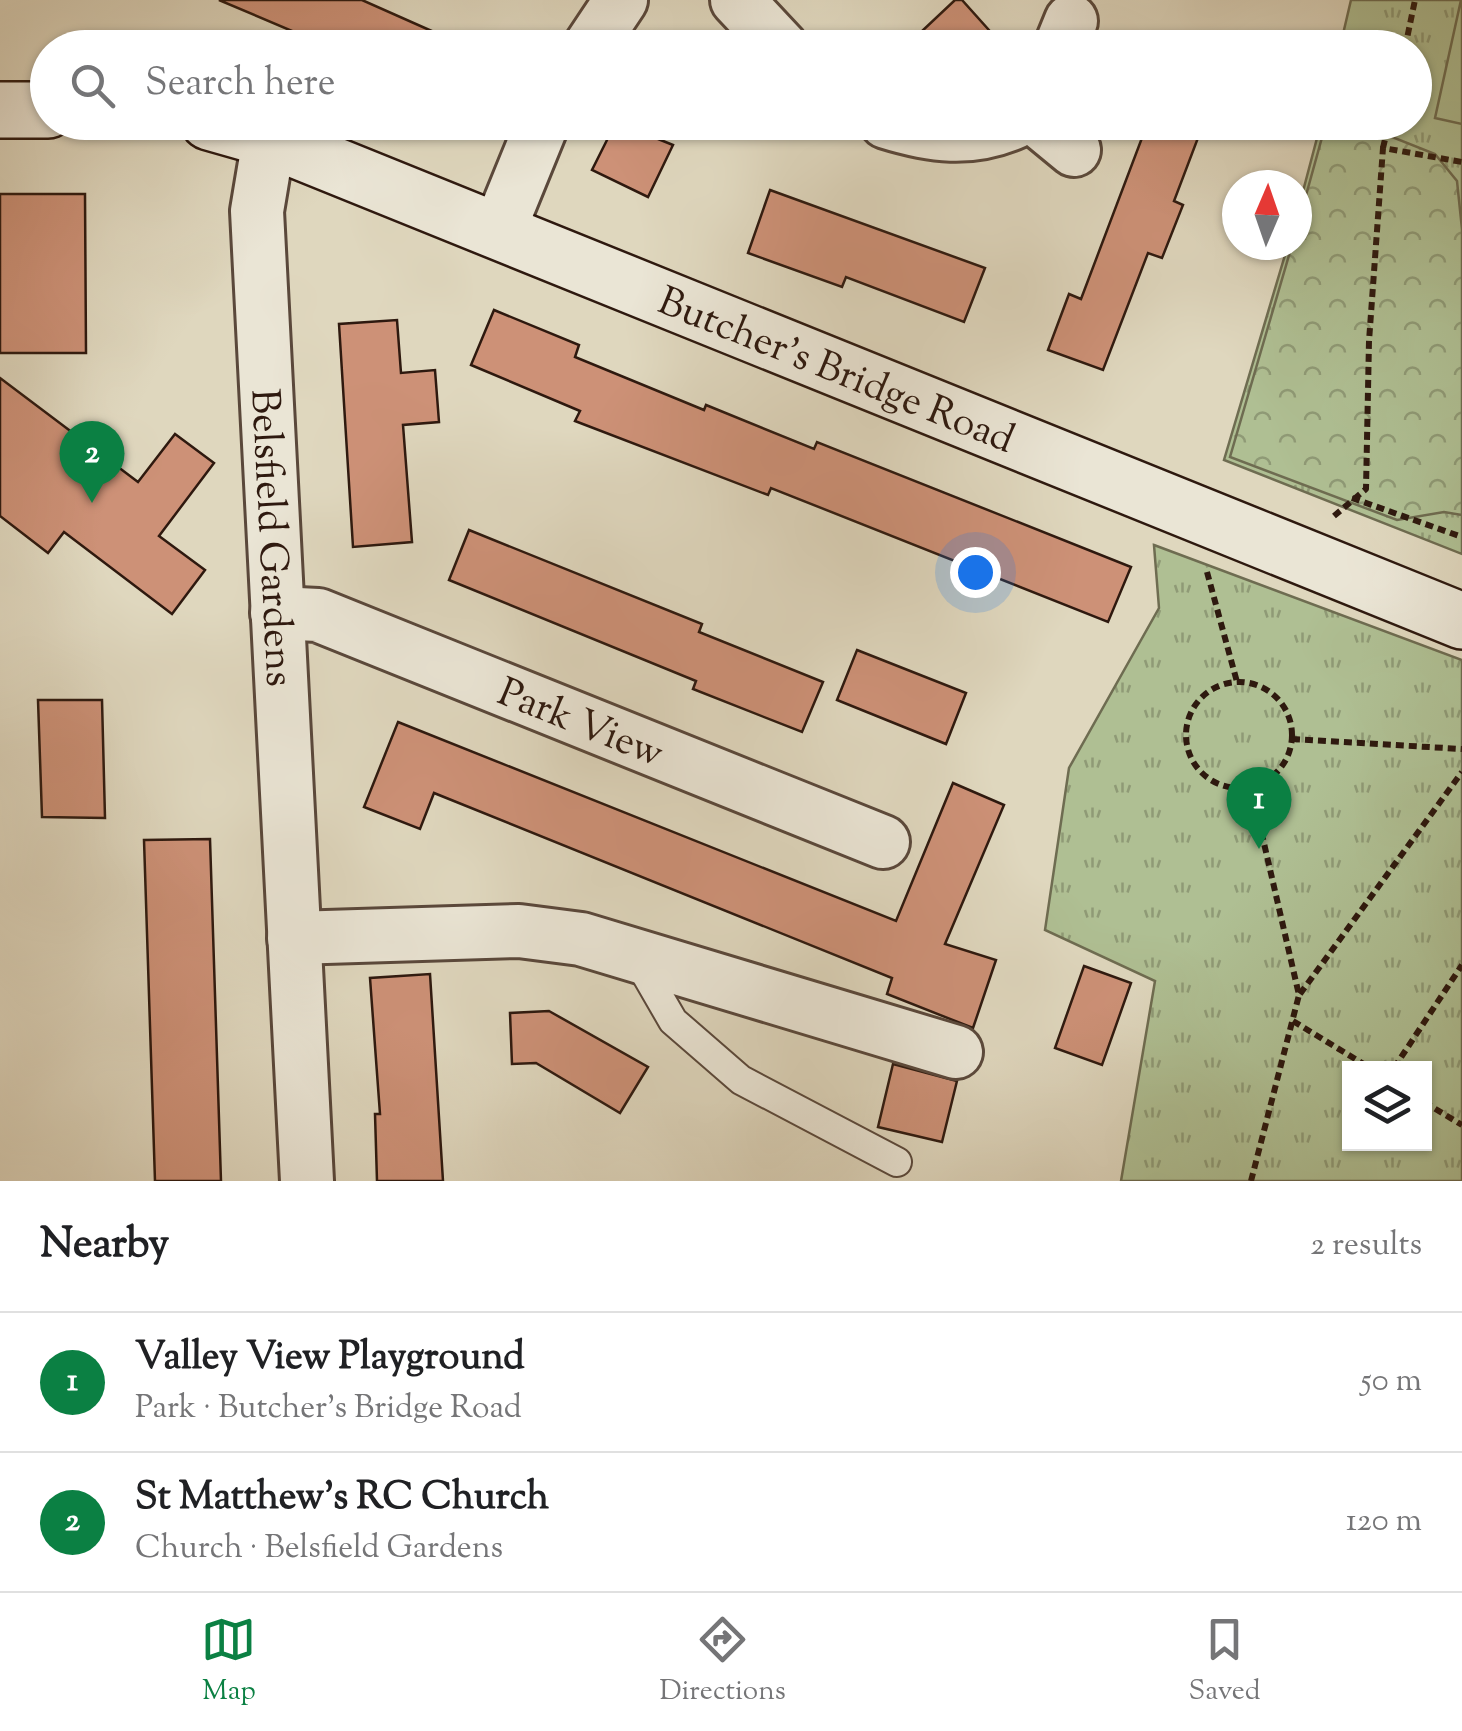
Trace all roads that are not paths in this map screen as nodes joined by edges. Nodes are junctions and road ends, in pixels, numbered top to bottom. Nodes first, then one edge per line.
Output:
1 (621, 0) edge
2 (737, 0) edge
3 (600, 30) edge
4 (765, 30) edge
5 (0, 110) edge
6 (30, 110) edge
7 (269, 140) edge
8 (274, 140) edge
9 (536, 140) edge
10 (498, 230) junction
11 (277, 613) junction
12 (1462, 621) edge
13 (883, 842) dead end
14 (294, 938) junction
15 (635, 956) junction
16 (956, 1052) dead end
17 (897, 1162) dead end
18 (306, 1181) edge

1 - 3 street
2 - 4 street
5 - 6 street
7 - 11 street, Belsfield Gardens
8 - 10 street, Butcher's Bridge Road
9 - 10 street
10 - 12 street, Butcher's Bridge Road
11 - 13 street, Park View
11 - 14 street, Belsfield Gardens
14 - 15 street
14 - 18 street, Belsfield Gardens
15 - 16 street
15 - 17 lane

